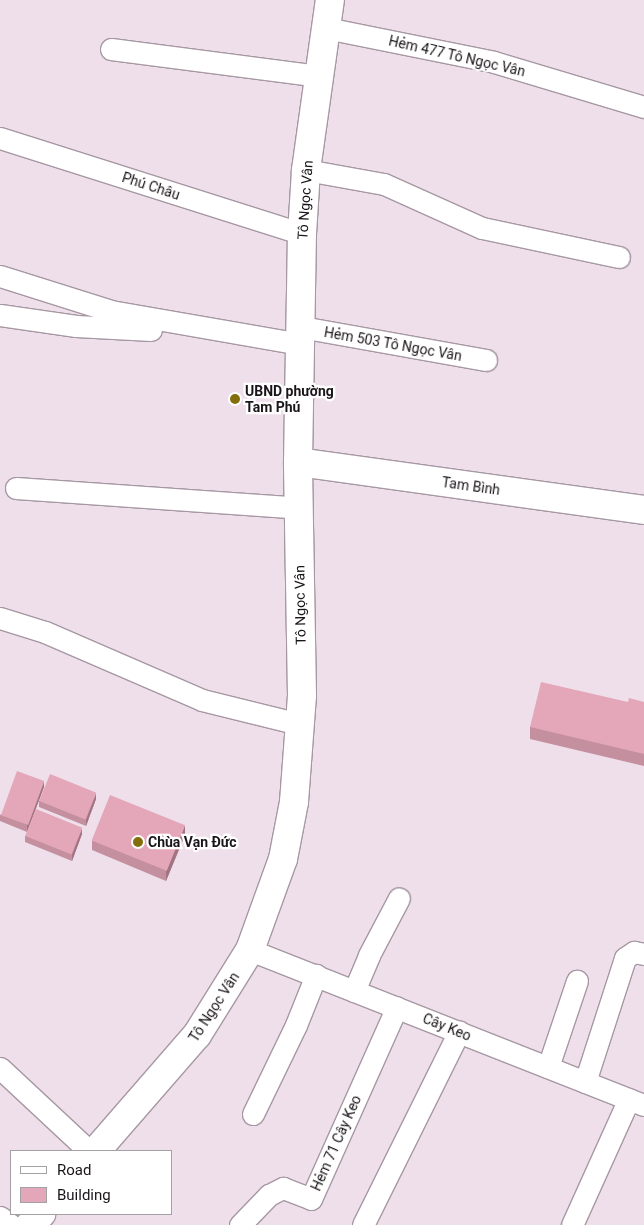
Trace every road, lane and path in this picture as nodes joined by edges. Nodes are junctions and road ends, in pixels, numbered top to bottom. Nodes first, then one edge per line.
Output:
1 (330, 0) edge
2 (326, 28) junction
3 (110, 49) dead end
4 (320, 76) junction
5 (644, 107) edge
6 (0, 138) edge
7 (306, 170) junction
8 (302, 234) junction
9 (619, 257) dead end
10 (0, 276) edge
11 (0, 315) edge
12 (205, 328) junction
13 (301, 336) junction
14 (486, 360) dead end
15 (298, 462) junction
16 (16, 488) dead end
17 (299, 508) junction
18 (644, 510) edge
19 (0, 618) edge
20 (299, 724) junction
21 (398, 898) dead end
22 (250, 950) junction
23 (644, 954) edge
24 (316, 975) junction
25 (577, 982) dead end
26 (354, 990) junction
27 (397, 1007) junction
28 (458, 1032) junction
29 (548, 1067) junction
30 (0, 1068) edge
31 (586, 1082) junction
32 (637, 1102) edge
33 (253, 1114) dead end
34 (88, 1150) edge
35 (97, 1150) edge
36 (40, 1215) edge
37 (0, 1217) edge
38 (11, 1225) edge
39 (30, 1225) edge
40 (240, 1225) edge
41 (364, 1225) edge
42 (572, 1225) edge

1 - 2 main road, Tô Ngọc Vân
2 - 4 main road, Tô Ngọc Vân
2 - 5 street, Hẻm 477 Tô Ngọc Vân
3 - 4 street
4 - 7 main road, Tô Ngọc Vân
6 - 8 street, Phú Châu
7 - 8 main road, Tô Ngọc Vân
7 - 9 street
8 - 13 main road, Tô Ngọc Vân
10 - 12 street
11 - 12 street
12 - 13 street, Hẻm 503 Tô Ngọc Vân
13 - 14 street, Hẻm 503 Tô Ngọc Vân
13 - 15 main road, Tô Ngọc Vân
15 - 17 main road, Tô Ngọc Vân
15 - 18 main road, Tam Bình
16 - 17 street
17 - 20 main road, Tô Ngọc Vân
19 - 20 street
20 - 22 main road, Tô Ngọc Vân
21 - 26 street
22 - 24 street, Cây Keo
22 - 35 main road, Tô Ngọc Vân
23 - 31 street
24 - 26 street, Cây Keo
24 - 33 street
25 - 29 street
26 - 27 street, Cây Keo
27 - 28 street, Cây Keo
27 - 40 street, Hẻm 71 Cây Keo
28 - 29 street, Cây Keo
28 - 41 street
29 - 31 street, Cây Keo
30 - 34 street
31 - 32 street, Cây Keo
32 - 42 street
36 - 39 main road
37 - 38 street

